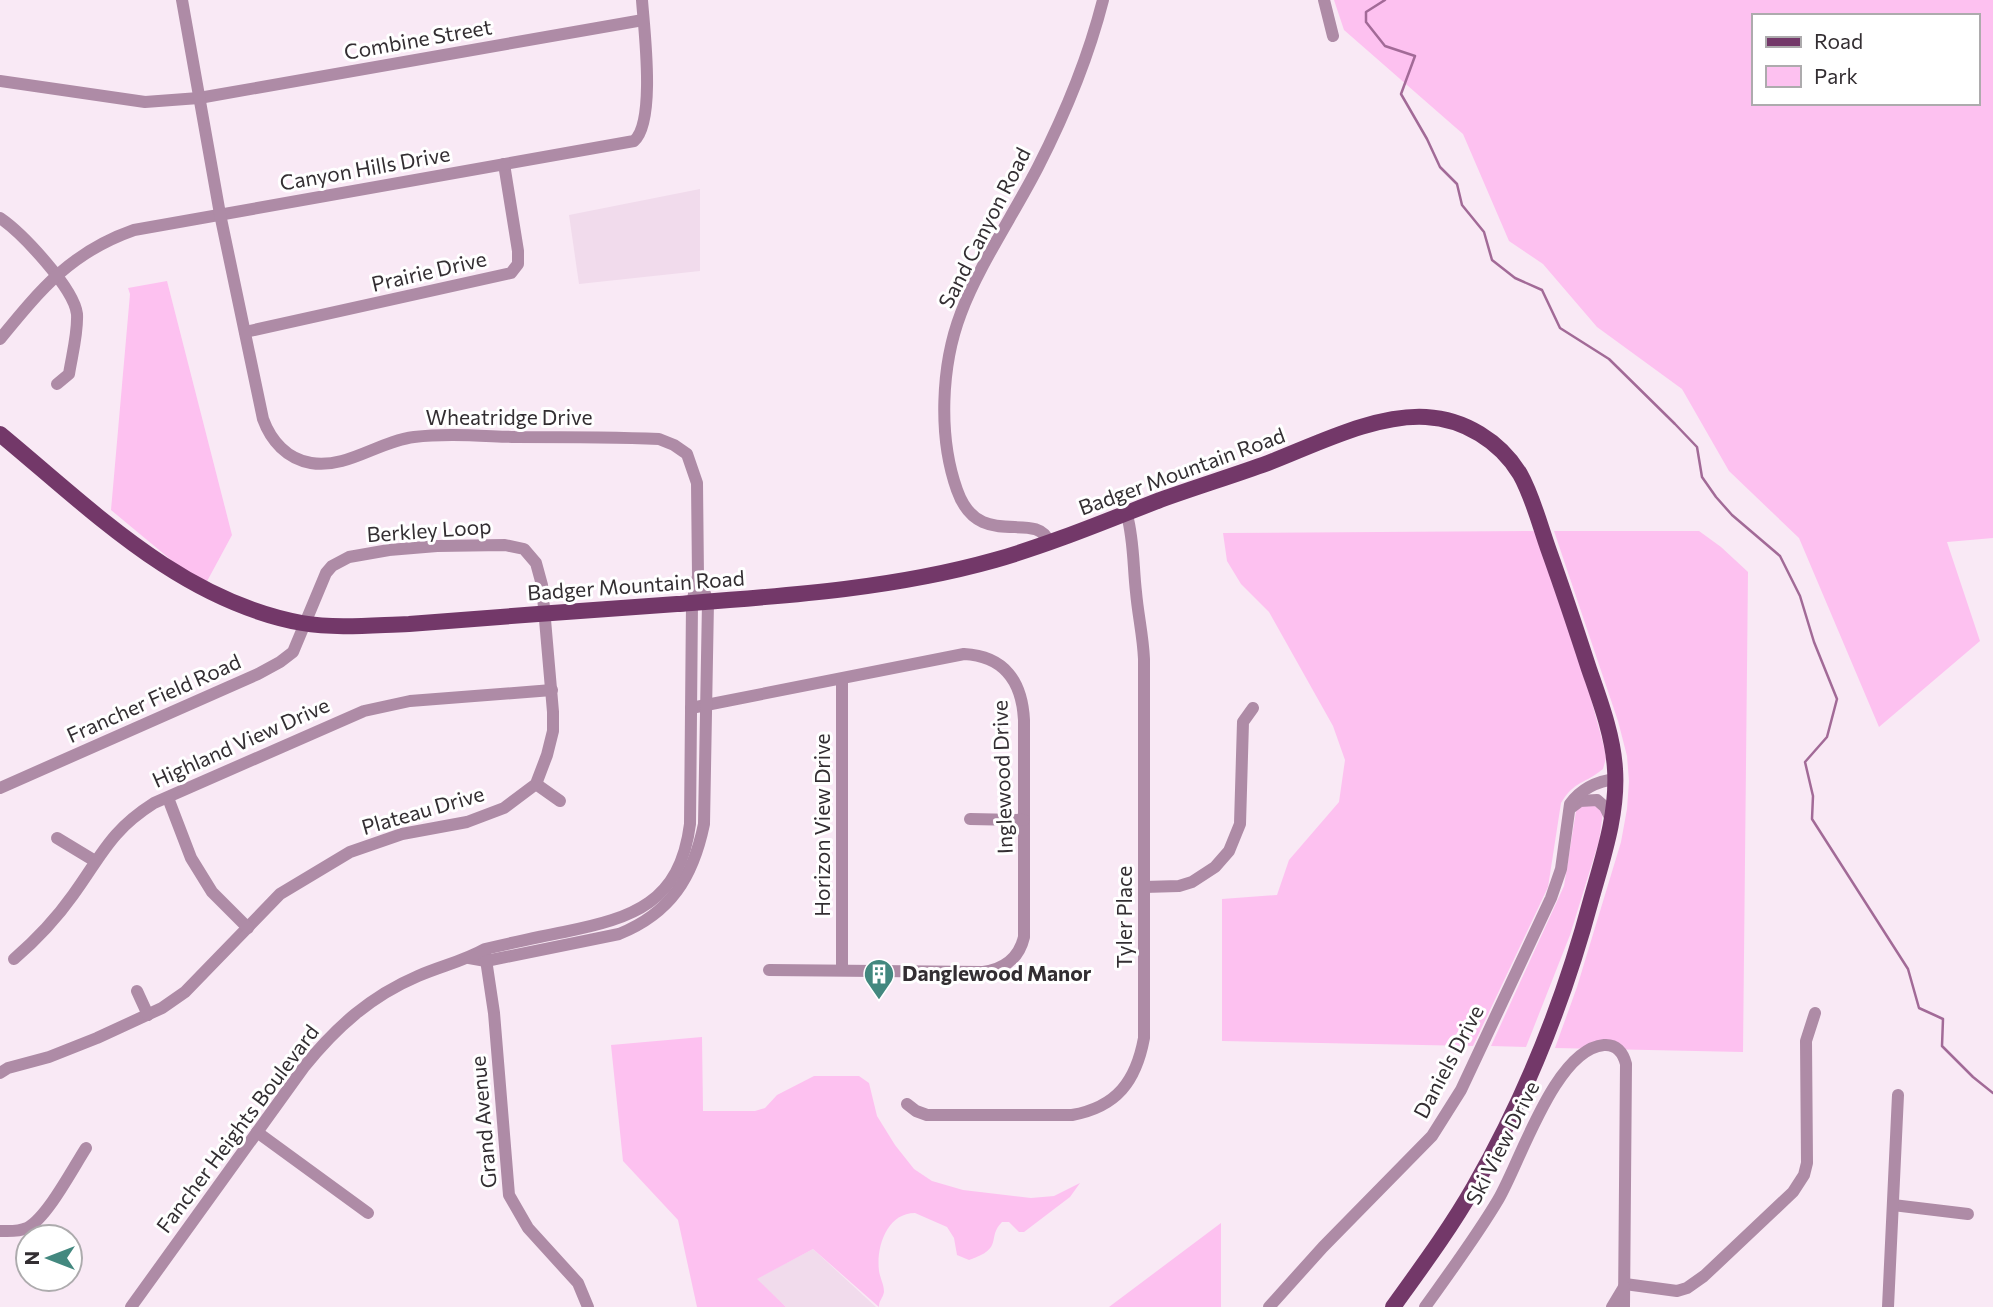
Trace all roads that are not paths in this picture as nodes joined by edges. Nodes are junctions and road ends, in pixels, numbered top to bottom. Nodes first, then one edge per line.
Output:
1 (182, 0) edge
2 (642, 0) edge
3 (1103, 0) edge
4 (1324, 0) edge
5 (643, 20) junction
6 (1333, 36) dead end
7 (0, 81) edge
8 (199, 98) junction
9 (504, 164) junction
10 (220, 214) junction
11 (0, 218) edge
12 (55, 274) junction
13 (245, 332) junction
14 (0, 339) edge
15 (57, 384) dead end
16 (0, 434) edge
17 (1127, 515) junction
18 (1049, 542) junction
19 (700, 602) junction
20 (545, 613) junction
21 (305, 624) junction
22 (842, 679) junction
23 (552, 690) junction
24 (706, 706) junction
25 (691, 708) junction
26 (1253, 708) dead end
27 (1616, 779) junction
28 (536, 784) junction
29 (0, 788) edge
30 (168, 798) junction
31 (560, 801) dead end
32 (970, 819) dead end
33 (1024, 820) junction
34 (1612, 821) junction
35 (1566, 824) junction
36 (57, 838) dead end
37 (95, 861) junction
38 (1144, 887) junction
39 (248, 928) junction
40 (485, 955) junction
41 (14, 959) dead end
42 (769, 970) dead end
43 (842, 970) junction
44 (137, 991) dead end
45 (1815, 1013) dead end
46 (148, 1015) junction
47 (0, 1073) edge
48 (1898, 1095) dead end
49 (907, 1104) dead end
50 (257, 1132) junction
51 (86, 1148) dead end
52 (1893, 1205) junction
53 (368, 1213) dead end
54 (1968, 1214) dead end
55 (0, 1231) edge
56 (1625, 1284) junction
57 (131, 1307) edge
58 (588, 1307) edge
59 (1269, 1307) edge
60 (1393, 1307) edge
61 (1425, 1307) edge
62 (1612, 1307) edge
63 (1624, 1307) edge
64 (1888, 1307) edge

1 - 8 street
2 - 5 street, Canyon Hills Drive
3 - 18 street, Sand Canyon Road
4 - 6 street
5 - 8 street, Combine Street
5 - 9 street, Canyon Hills Drive
7 - 8 street, Combine Street
8 - 10 street
9 - 10 street, Canyon Hills Drive
9 - 13 street, Prairie Drive
10 - 12 street, Canyon Hills Drive
10 - 13 street, Wheatridge Drive
11 - 12 street
12 - 14 street, Canyon Hills Drive
12 - 15 street
13 - 19 street, Wheatridge Drive
16 - 21 main road, Badger Mountain Road
17 - 18 main road, Badger Mountain Road
17 - 27 main road, Badger Mountain Road
17 - 38 street, Tyler Place
18 - 19 main road, Badger Mountain Road
19 - 20 main road, Badger Mountain Road
19 - 24 street, Fancher Heights Boulevard
19 - 25 street, Fancher Heights Boulevard
20 - 21 main road, Badger Mountain Road
20 - 21 street, Berkley Loop
20 - 23 street
21 - 29 street, Francher Field Road
22 - 24 street, Inglewood Drive
22 - 33 street, Inglewood Drive
22 - 43 street, Horizon View Drive
23 - 28 street
23 - 30 street, Highland View Drive
24 - 25 street, Inglewood Drive
24 - 40 street, Fancher Heights Boulevard
25 - 40 street, Fancher Heights Boulevard
26 - 38 street
27 - 34 main road, Badger Mountain Road
27 - 35 street, Daniels Drive
28 - 31 street
28 - 39 street, Plateau Drive
30 - 37 street, Highland View Drive
30 - 39 street
32 - 33 street
33 - 43 street, Inglewood Drive
34 - 35 street
34 - 60 main road, Badger Mountain Road
35 - 59 street, Daniels Drive
36 - 37 street
37 - 41 street, Highland View Drive
38 - 49 street, Tyler Place
39 - 46 street, Plateau Drive
40 - 50 street, Fancher Heights Boulevard
40 - 58 street, Grand Avenue
42 - 43 street, Inglewood Drive
44 - 46 street
45 - 56 street
46 - 47 street, Plateau Drive
48 - 52 street
50 - 53 street
50 - 57 street, Fancher Heights Boulevard
51 - 55 street
52 - 54 street
52 - 64 street
56 - 61 street, Ski View Drive
56 - 62 street
56 - 63 street

